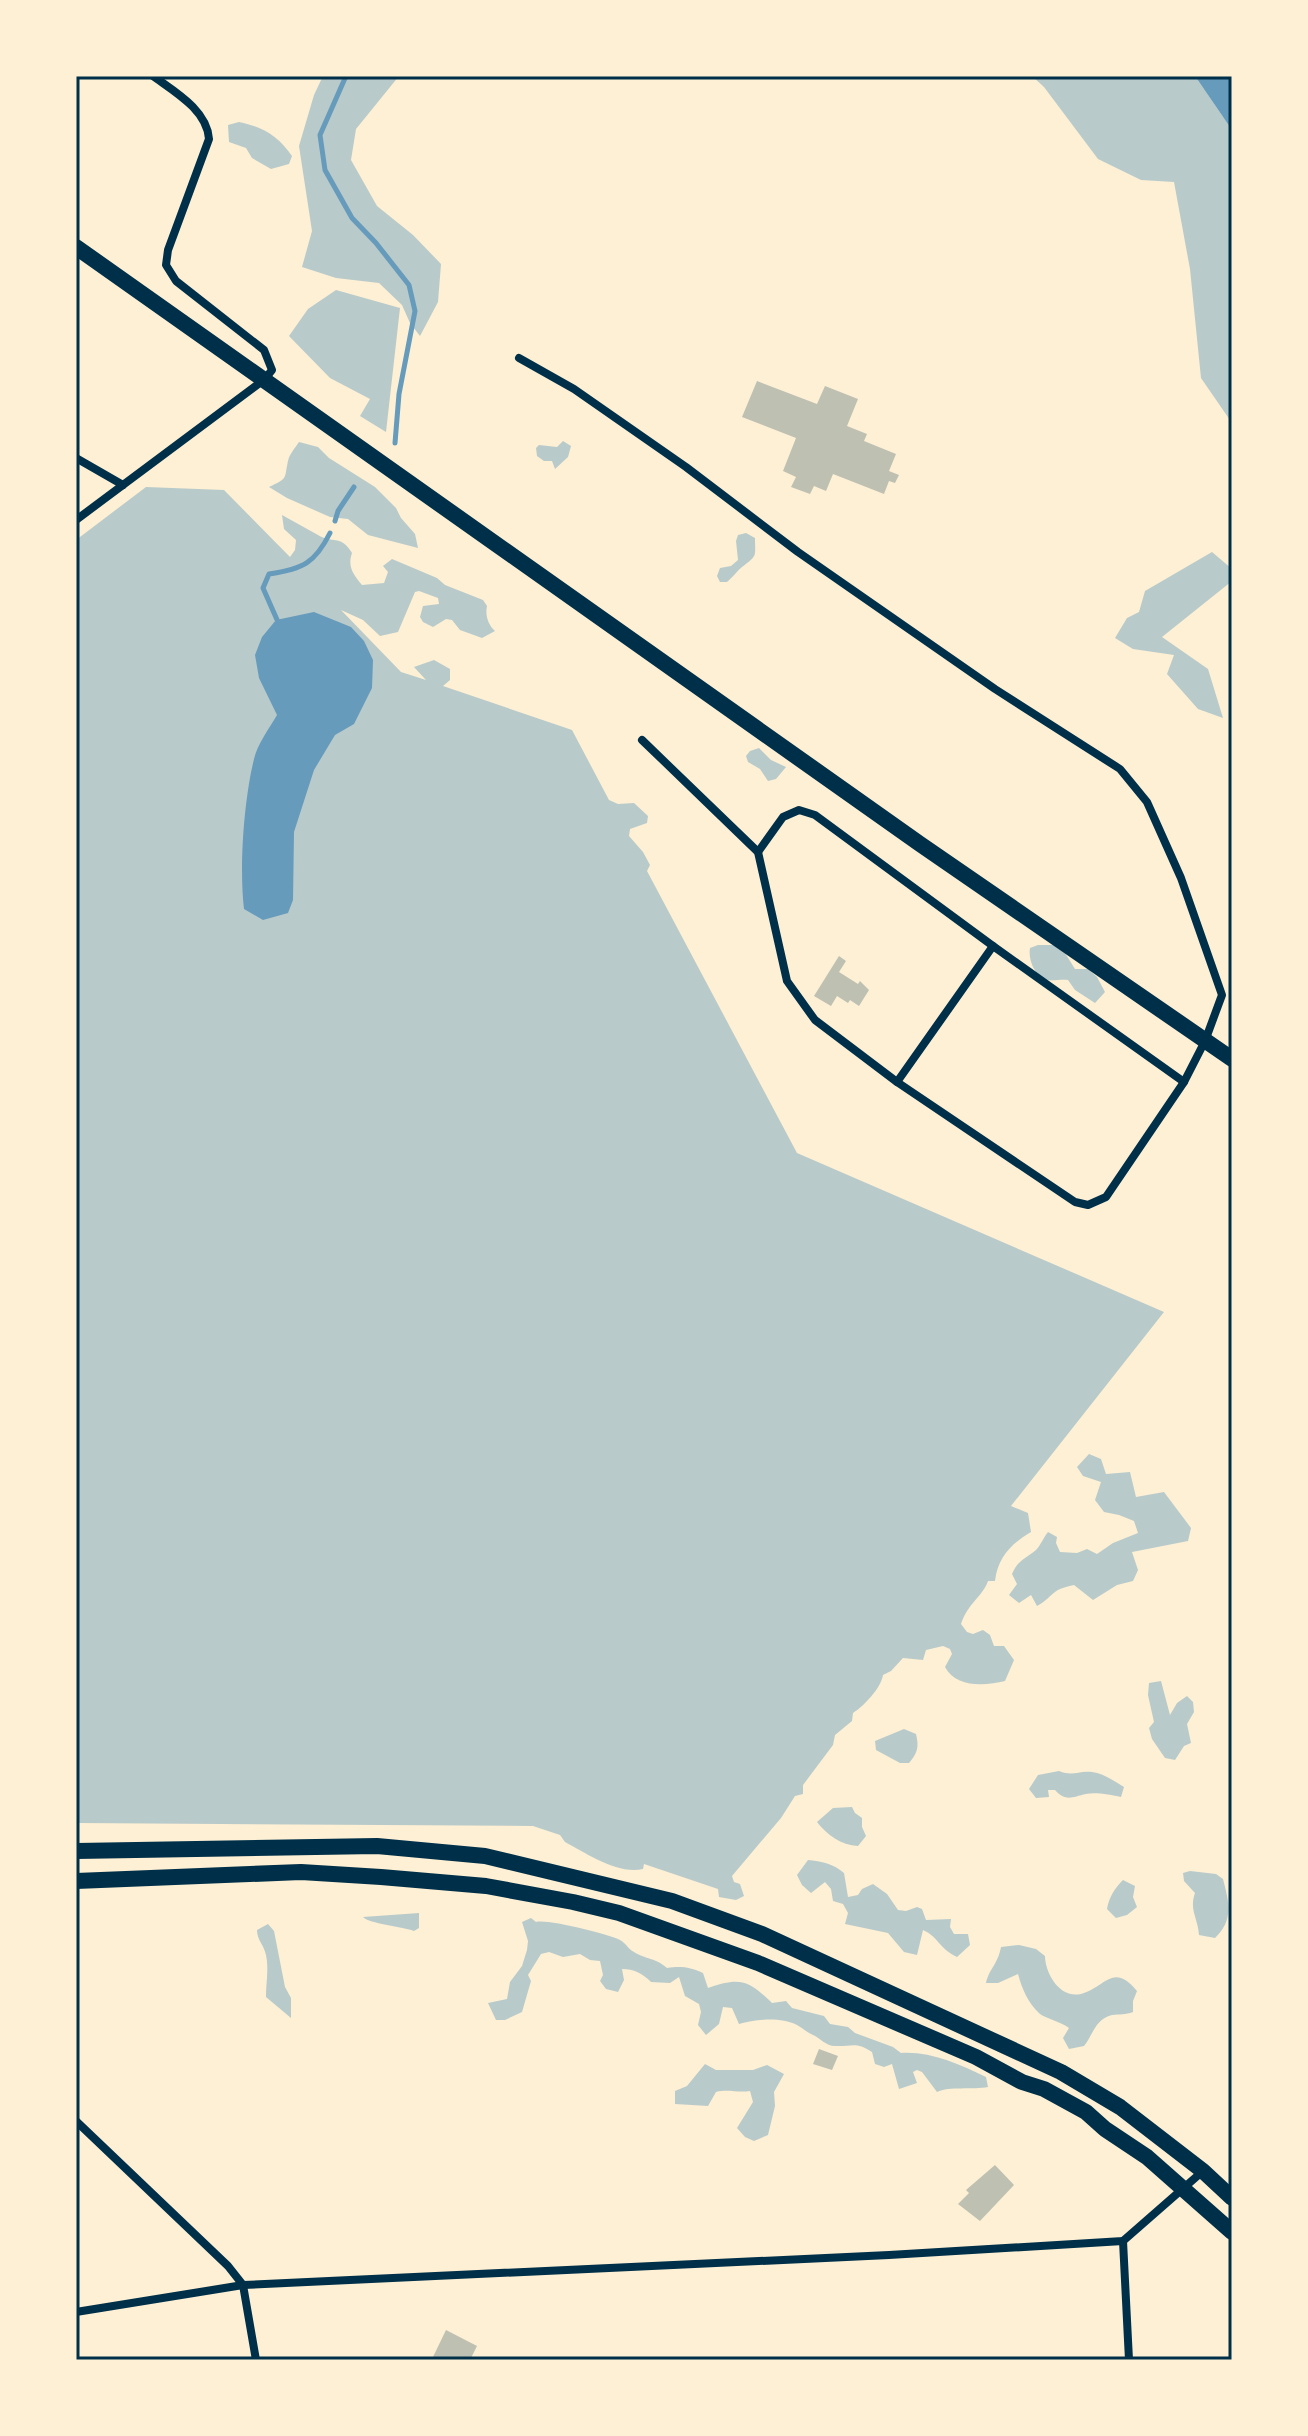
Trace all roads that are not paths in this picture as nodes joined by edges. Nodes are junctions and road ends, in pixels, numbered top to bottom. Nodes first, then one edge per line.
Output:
1 (153, 76) edge
2 (76, 247) edge
3 (519, 358) dead end
4 (265, 379) junction
5 (76, 458) edge
6 (123, 485) junction
7 (76, 520) edge
8 (642, 740) dead end
9 (758, 852) junction
10 (993, 946) junction
11 (1205, 1041) junction
12 (1232, 1059) edge
13 (897, 1082) junction
14 (1184, 1082) junction
15 (76, 1851) edge
16 (76, 1881) edge
17 (76, 2121) edge
18 (1203, 2171) junction
19 (1183, 2188) junction
20 (1232, 2198) edge
21 (1232, 2232) edge
22 (1123, 2241) junction
23 (243, 2285) junction
24 (76, 2312) edge
25 (256, 2360) edge
26 (1129, 2360) edge

1 - 4 street
2 - 4 main road
3 - 11 street
4 - 6 street
4 - 11 main road
5 - 6 street
6 - 7 street
8 - 9 street
9 - 10 street
9 - 13 street
10 - 13 street
10 - 14 street
11 - 12 main road
11 - 14 street
13 - 14 street
15 - 18 main road
16 - 19 main road
17 - 23 street
18 - 19 street
18 - 20 main road
19 - 21 main road
19 - 22 street
22 - 23 street
22 - 26 street
23 - 24 street
23 - 25 street

